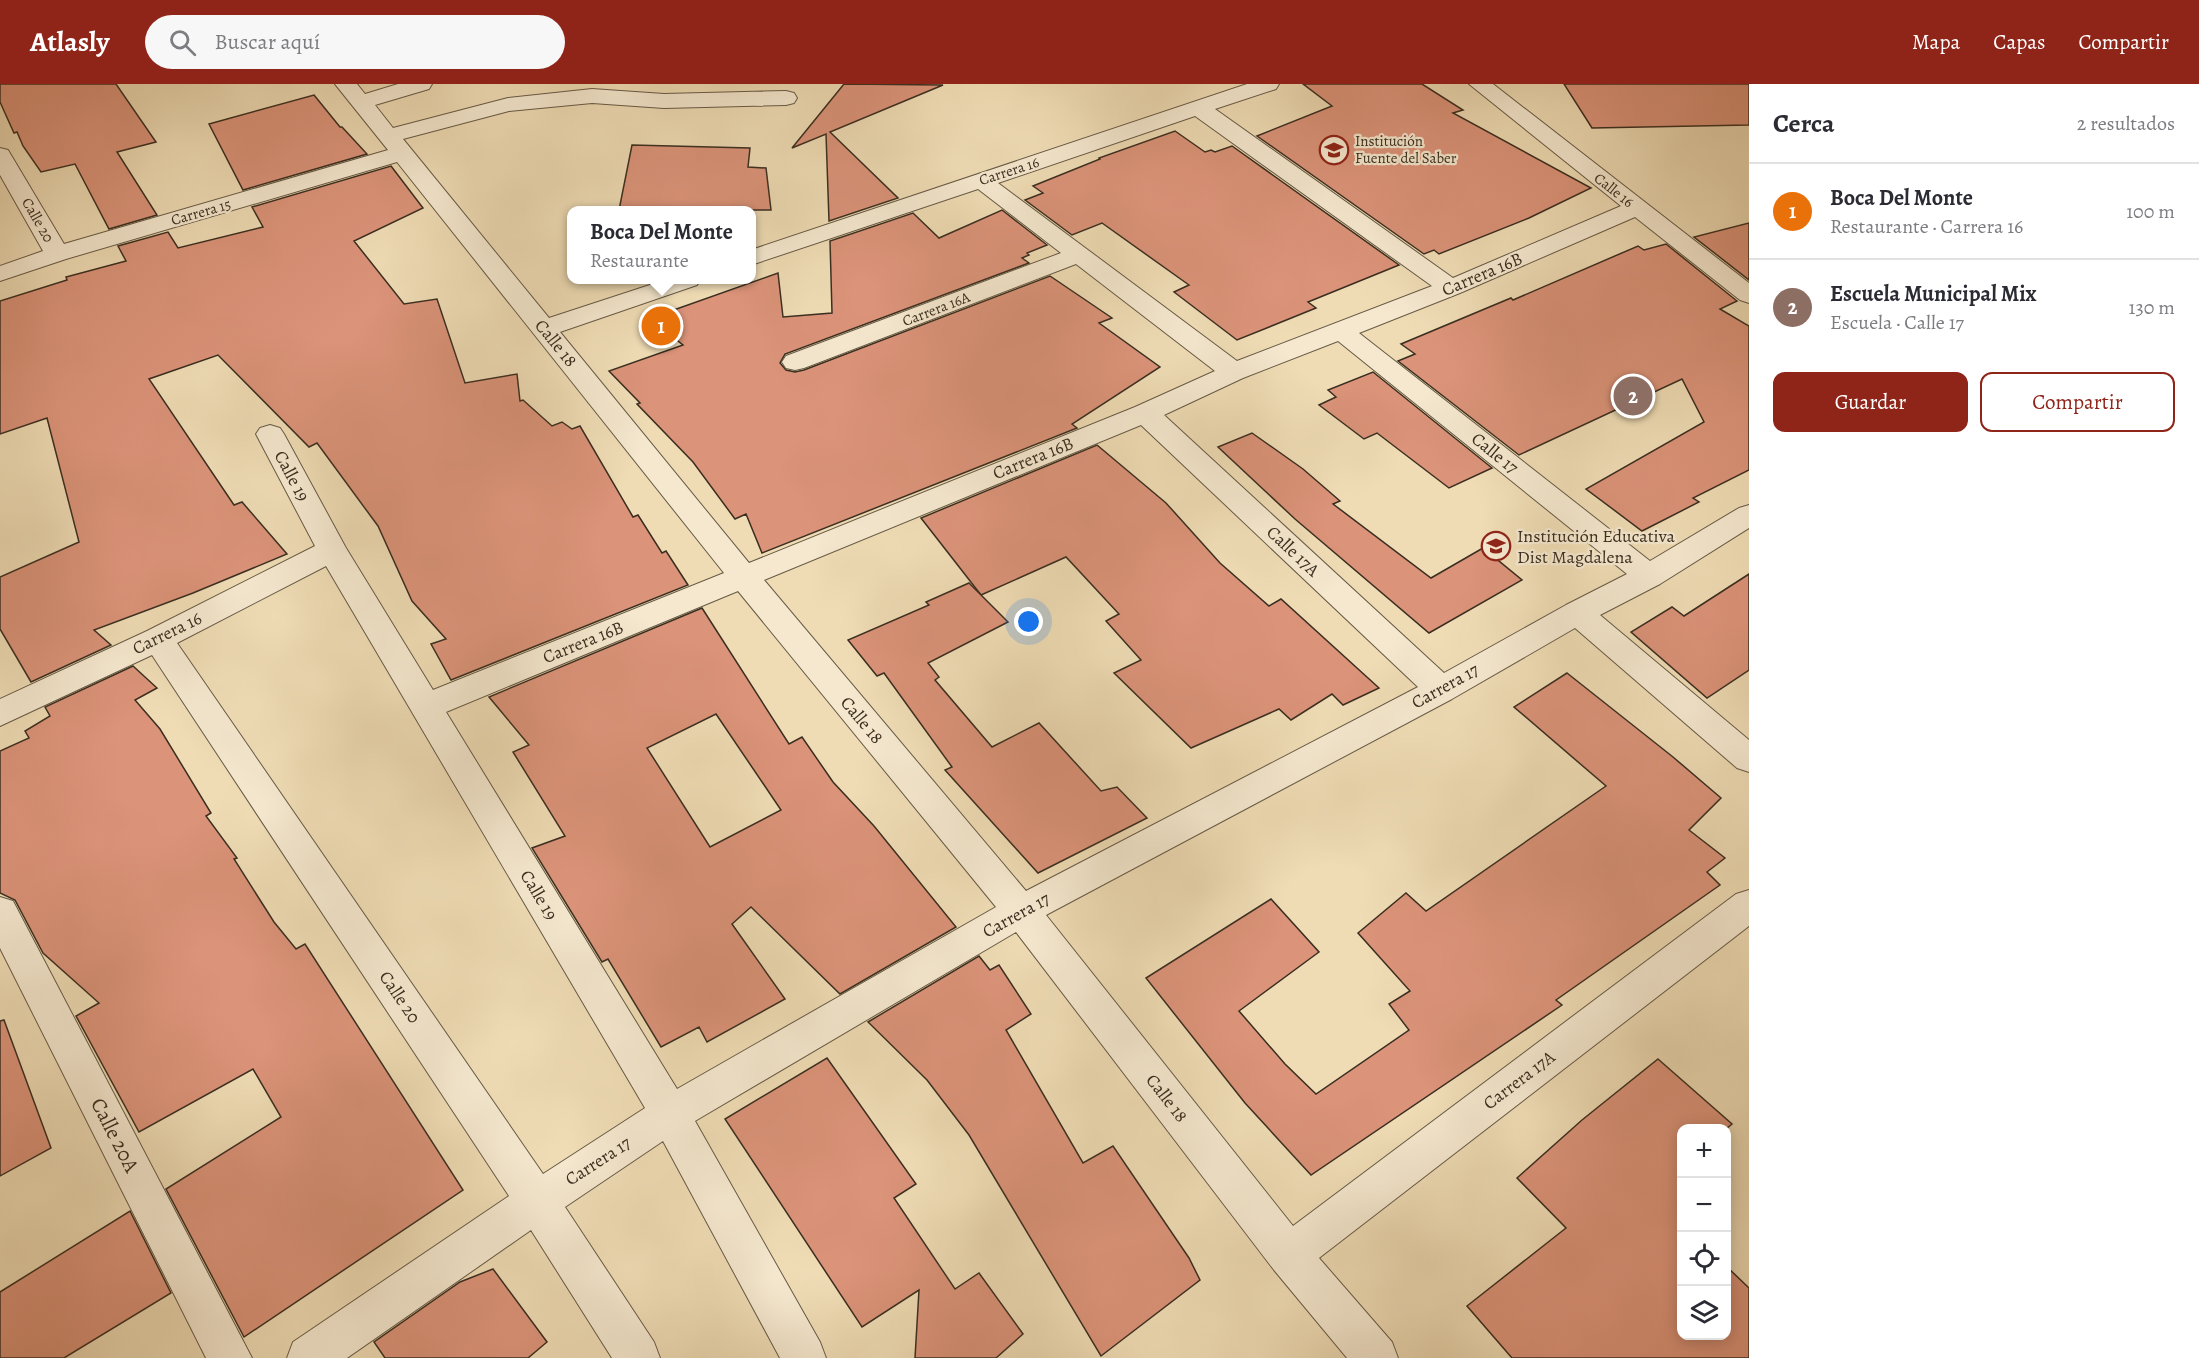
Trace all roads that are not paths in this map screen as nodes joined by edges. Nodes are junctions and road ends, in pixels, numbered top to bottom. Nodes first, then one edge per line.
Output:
1 (421, 84) edge
2 (1268, 84) edge
3 (1480, 84) edge
4 (354, 93) edge
5 (786, 98) dead end
6 (1200, 109) junction
7 (396, 145) junction
8 (0, 155) edge
9 (980, 180) junction
10 (1637, 208) junction
11 (57, 254) junction
12 (1078, 255) junction
13 (756, 256) edge
14 (0, 274) edge
15 (673, 284) edge
16 (1451, 288) junction
17 (1749, 295) edge
18 (545, 328) junction
19 (1341, 331) junction
20 (795, 362) dead end
21 (1233, 372) junction
22 (1145, 413) junction
23 (270, 434) dead end
24 (1749, 515) edge
25 (332, 550) junction
26 (743, 576) junction
27 (1649, 576) junction
28 (1577, 613) junction
29 (158, 639) junction
30 (1441, 690) junction
31 (427, 705) junction
32 (0, 713) edge
33 (1749, 759) edge
34 (1749, 905) edge
35 (1021, 911) junction
36 (0, 912) edge
37 (670, 1114) junction
38 (537, 1201) junction
39 (1289, 1255) junction
40 (1364, 1354) edge
41 (230, 1358) edge
42 (309, 1358) edge
43 (638, 1358) edge
44 (804, 1358) edge

1 - 4 street
2 - 6 street, Carrera 16
3 - 10 street, Calle 16
4 - 7 street, Calle 18
5 - 7 street, Carrera 15
6 - 9 street, Carrera 16
6 - 16 street
7 - 11 street, Carrera 15
7 - 18 street, Calle 18
8 - 11 street, Calle 20
9 - 12 street
9 - 13 street, Carrera 16
10 - 16 street, Carrera 16B
10 - 17 street, Calle 16
11 - 14 street, Carrera 15
12 - 20 street, Carrera 16A
12 - 21 street
15 - 18 street
16 - 19 street, Carrera 16B
18 - 26 street, Calle 18
19 - 21 street, Carrera 16B
19 - 27 street, Calle 17
21 - 22 street, Carrera 16B
22 - 26 street, Carrera 16B
22 - 30 street, Calle 17A
23 - 25 street, Calle 19
24 - 27 street, Carrera 17
25 - 29 street, Carrera 16
25 - 31 street, Calle 19
26 - 31 street, Carrera 16B
26 - 35 street, Calle 18
27 - 28 street, Carrera 17
28 - 30 street, Carrera 17
28 - 33 street
29 - 32 street, Carrera 16
29 - 38 street, Calle 20
30 - 35 street, Carrera 17
31 - 37 street, Calle 19
34 - 39 street, Carrera 17A
35 - 37 street, Carrera 17
35 - 39 street, Calle 18
36 - 41 street, Calle 20A
37 - 38 street, Carrera 17
37 - 44 street, Calle 19
38 - 42 street, Carrera 17
38 - 43 street, Calle 20
39 - 40 street, Calle 18

